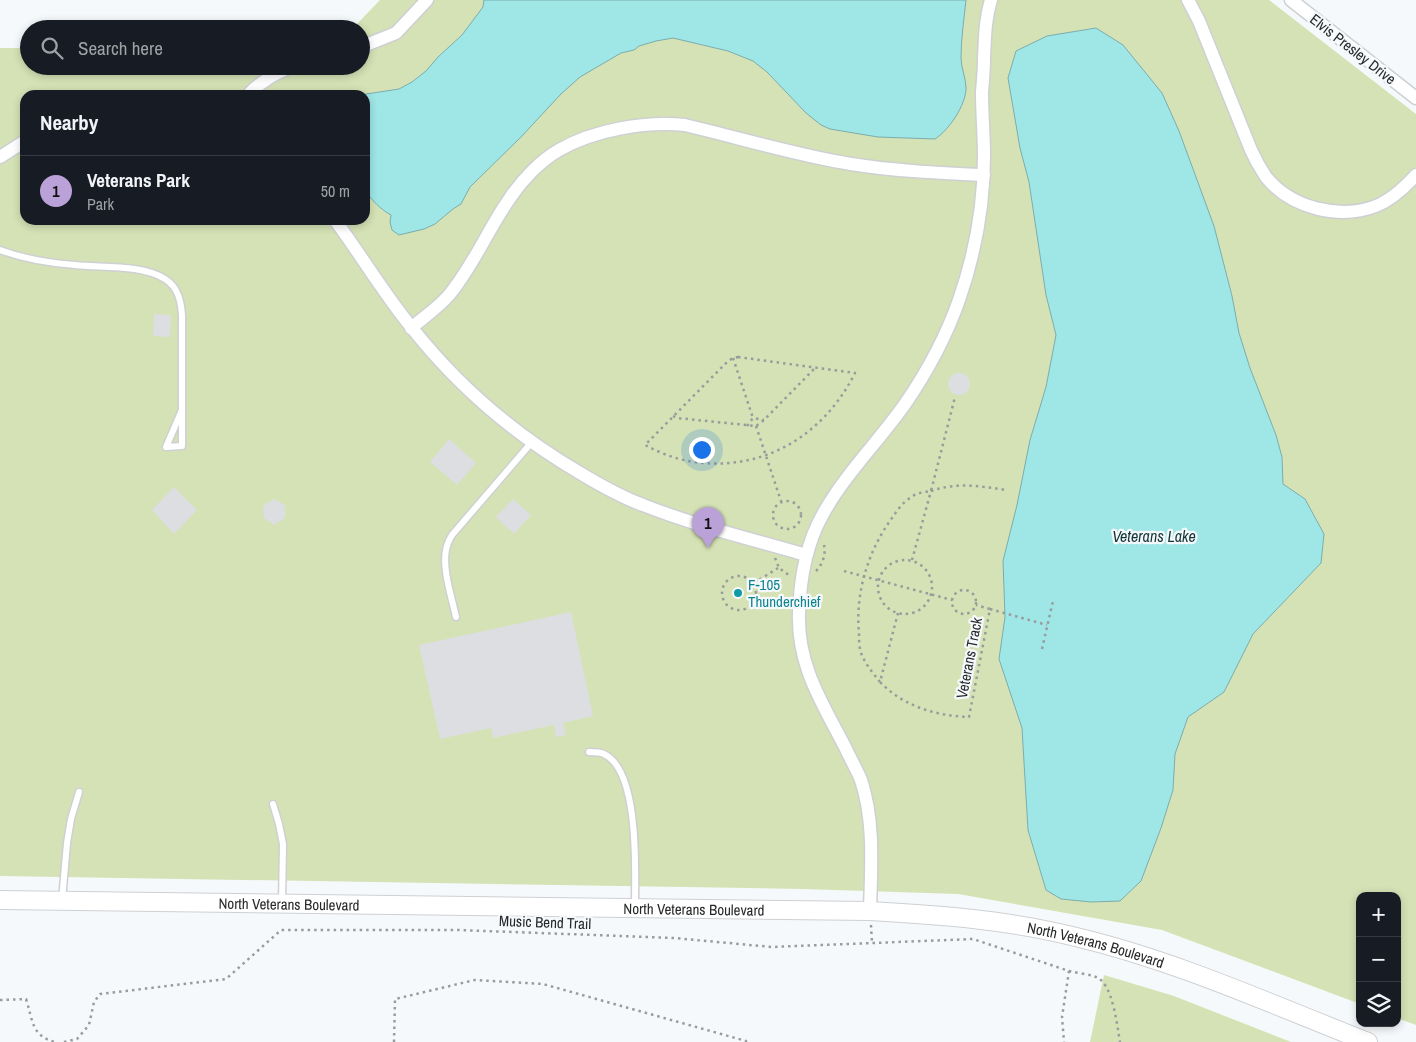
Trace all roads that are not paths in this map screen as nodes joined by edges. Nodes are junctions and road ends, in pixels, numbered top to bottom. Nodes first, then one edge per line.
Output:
1 (427, 0) edge
2 (990, 0) edge
3 (1188, 0) edge
4 (1291, 0) edge
5 (370, 43) edge
6 (275, 75) edge
7 (252, 90) edge
8 (1416, 98) edge
9 (20, 144) edge
10 (0, 157) edge
11 (984, 175) junction
12 (1416, 176) edge
13 (339, 225) edge
14 (0, 250) edge
15 (411, 328) junction
16 (182, 410) junction
17 (532, 442) junction
18 (806, 555) junction
19 (456, 617) dead end
20 (589, 752) dead end
21 (78, 792) dead end
22 (273, 804) dead end
23 (0, 900) edge
24 (62, 901) junction
25 (282, 904) junction
26 (635, 909) junction
27 (870, 912) junction
28 (1368, 1042) edge

1 - 5 street
2 - 11 street
3 - 12 street
4 - 8 street, Elvis Presley Drive
6 - 7 street
9 - 10 street
11 - 15 street
11 - 18 street
13 - 15 street
14 - 16 lane
15 - 17 street
16 - 16 lane
17 - 18 street
17 - 19 lane
18 - 27 street
20 - 26 lane
21 - 24 lane
22 - 25 lane
23 - 24 street, North Veterans Boulevard
24 - 25 street, North Veterans Boulevard
25 - 26 street, North Veterans Boulevard
26 - 27 street, North Veterans Boulevard
27 - 28 street, North Veterans Boulevard

